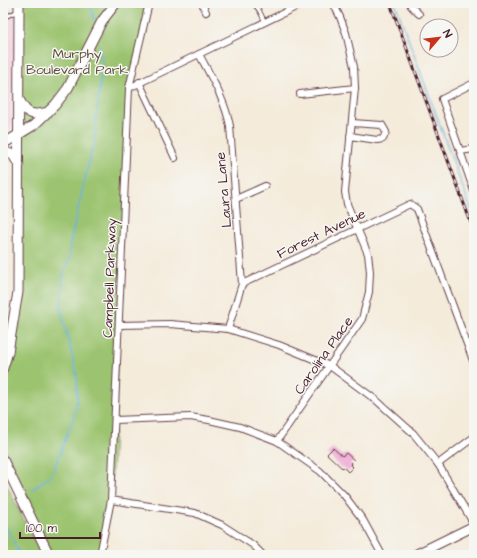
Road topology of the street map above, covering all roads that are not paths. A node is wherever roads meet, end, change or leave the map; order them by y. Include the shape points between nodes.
1 (116, 3) edge
2 (149, 3) edge
3 (202, 3) edge
4 (253, 3) edge
5 (303, 3) edge
6 (333, 3) edge
7 (410, 3) edge
8 (20, 6) edge
9 (206, 12) dead end
10 (419, 14) dead end
11 (3, 18) edge
12 (266, 22) junction
13 (199, 54) junction
14 (139, 82) junction
15 (474, 83) edge
16 (129, 88) junction
17 (355, 88) junction
18 (300, 94) dead end
19 (20, 101) junction
20 (48, 112) junction
21 (352, 123) junction
22 (20, 134) junction
23 (350, 136) junction
24 (3, 144) edge
25 (474, 149) edge
26 (3, 151) edge
27 (460, 151) junction
28 (175, 158) dead end
29 (20, 167) junction
30 (265, 186) dead end
31 (474, 191) edge
32 (236, 200) junction
33 (358, 229) junction
34 (242, 284) junction
35 (119, 324) junction
36 (228, 329) junction
37 (474, 363) edge
38 (330, 366) junction
39 (3, 368) edge
40 (115, 420) junction
41 (474, 437) edge
42 (277, 441) junction
43 (3, 460) edge
44 (438, 464) junction
45 (111, 500) junction
46 (474, 525) edge
47 (49, 555) edge
48 (100, 555) edge
49 (263, 555) edge
50 (382, 555) edge
51 (415, 555) edge

1 - 20 street via 102,21 68,88
2 - 16 street, Campbell Parkway
3 - 9 street
4 - 12 lane
5 - 12 street
6 - 17 street, Carolina Place via 340,16 350,49
7 - 10 street
8 - 11 lane
8 - 19 street
12 - 13 street
13 - 14 street
13 - 32 street, Laura Lane via 227,110
14 - 16 street
14 - 28 street
15 - 27 street via 442,99
16 - 35 street, Campbell Parkway
17 - 18 street
17 - 21 street, Carolina Place
19 - 20 street via 31,114
19 - 22 street
20 - 22 street
21 - 23 street, Carolina Place
21 - 23 street via 382,126 386,132 383,139 377,140
22 - 24 street
22 - 29 street
23 - 33 street, Carolina Place via 345,192 347,204
25 - 27 street
26 - 29 street via 13,155
27 - 31 street
29 - 39 street via 18,292
30 - 32 street
32 - 34 street, Laura Lane
33 - 34 street, Forest Avenue
33 - 37 street, Forest Avenue via 410,204 417,208
33 - 38 street, Carolina Place via 368,254 369,292 362,319
34 - 36 street, Laura Lane
35 - 36 street via 170,324
35 - 40 street, Campbell Parkway
36 - 38 street via 279,345
38 - 42 street, Carolina Place
38 - 44 street via 376,400 413,433
40 - 42 street via 190,417 240,427
40 - 45 street, Campbell Parkway
41 - 44 street
42 - 50 street via 320,472 344,495 363,520
43 - 47 street
44 - 46 street
45 - 48 street, Campbell Parkway
45 - 49 street via 195,513 222,525 253,545
46 - 51 street

